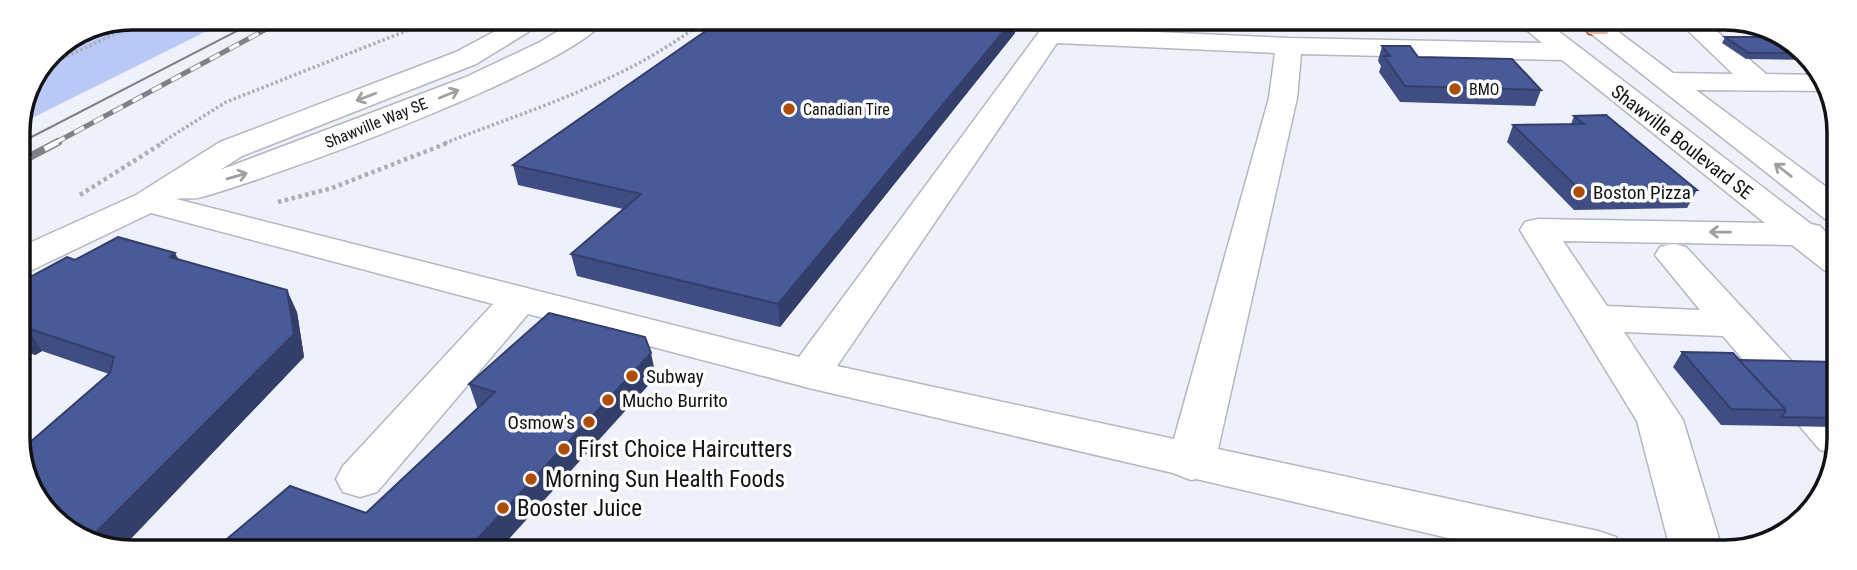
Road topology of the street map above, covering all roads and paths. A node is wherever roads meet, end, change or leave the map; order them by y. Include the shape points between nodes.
1 (409, 30) edge
2 (517, 30) edge
3 (578, 30) edge
4 (692, 30) edge
5 (1054, 30) edge
6 (1168, 30) edge
7 (1540, 30) edge
8 (1601, 30) edge
9 (1700, 30) edge
10 (122, 31) edge
11 (1281, 33) edge
12 (1566, 52) junction
13 (61, 59) edge
14 (1669, 81) junction
15 (1758, 82) junction
16 (1814, 83) edge
17 (74, 199) dead end
18 (148, 202) junction
19 (274, 203) dead end
20 (1827, 204) edge
21 (1799, 233) junction
22 (1545, 241) junction
23 (1827, 249) edge
24 (1827, 253) edge
25 (1673, 255) junction
26 (30, 257) edge
27 (519, 300) junction
28 (1594, 318) junction
29 (1731, 324) junction
30 (809, 374) junction
31 (1827, 428) edge
32 (1191, 463) junction
33 (359, 479) dead end
34 (1543, 540) edge
35 (1694, 540) edge

1 - 17 path via 226,102
2 -> 18 street, Shawville Way SE via 466,58 231,149
18 -> 3 street, Shawville Way SE via 262,169 470,86
4 - 19 path via 628,71 332,188
5 - 30 street
6 - 11 street
7 - 12 street, Shawville Boulevard SE
8 - 14 street, Shawville Boulevard SE
9 - 15 street
10 - 13 path
11 - 12 street
11 - 32 street via 1283,98
12 - 21 street, Shawville Boulevard SE
14 - 15 street
20 -> 14 street, Shawville Boulevard SE
15 - 16 street
18 - 26 street, Shawville Way SE
18 - 27 street
21 -> 22 street
21 - 23 street, Shawville Boulevard SE
22 - 25 street
22 - 28 street
24 - 25 street
25 - 29 street
27 - 30 street
27 - 33 street
28 - 29 street
28 - 35 street via 1660,420
29 - 31 street
30 - 32 street
32 - 34 street

